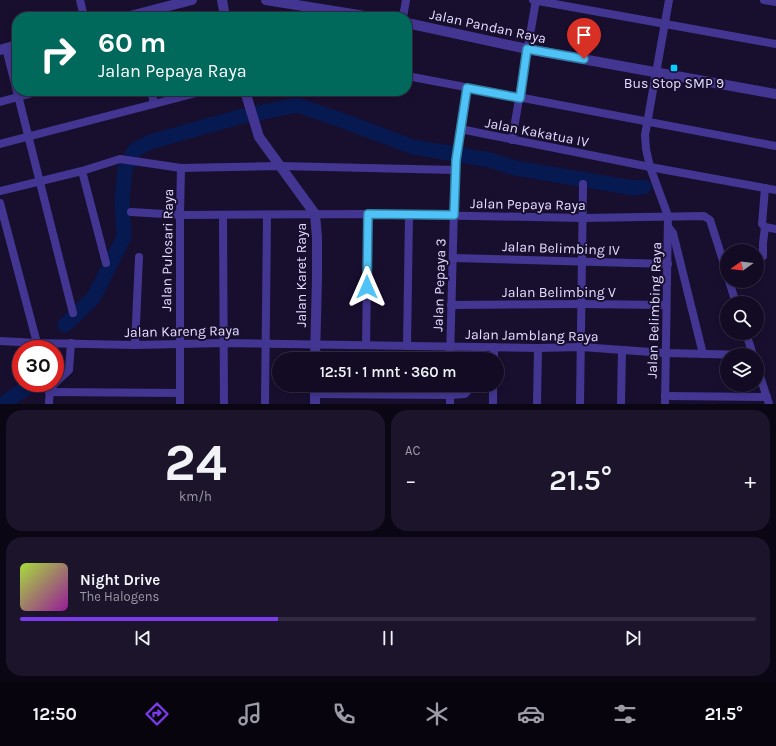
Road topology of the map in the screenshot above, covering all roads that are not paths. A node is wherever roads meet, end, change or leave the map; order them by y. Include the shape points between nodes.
1 (80, 0) edge
2 (192, 0) edge
3 (222, 0) edge
4 (266, 0) edge
5 (406, 0) edge
6 (535, 0) edge
7 (669, 0) edge
8 (764, 0) edge
9 (776, 2) edge
10 (83, 12) edge
11 (148, 12) edge
12 (224, 12) edge
13 (340, 12) edge
14 (404, 12) edge
15 (412, 24) edge
16 (664, 24) junction
17 (776, 44) edge
18 (3, 49) edge
19 (527, 49) junction
20 (656, 71) junction
21 (412, 77) edge
22 (12, 78) edge
23 (467, 88) junction
24 (776, 94) edge
25 (22, 96) edge
26 (152, 96) edge
27 (183, 96) edge
28 (246, 96) edge
29 (18, 97) junction
30 (520, 98) junction
31 (0, 102) edge
32 (154, 103) junction
33 (648, 122) junction
34 (460, 129) junction
35 (28, 137) junction
36 (512, 140) junction
37 (0, 144) edge
38 (776, 146) edge
39 (280, 166) junction
40 (650, 167) junction
41 (181, 168) junction
42 (455, 170) junction
43 (82, 171) junction
44 (39, 181) junction
45 (583, 184) dead end
46 (765, 188) junction
47 (776, 190) edge
48 (0, 191) edge
49 (0, 203) edge
50 (131, 212) dead end
51 (315, 214) junction
52 (368, 214) junction
53 (180, 215) junction
54 (409, 215) junction
55 (454, 215) junction
56 (223, 216) junction
57 (266, 216) junction
58 (668, 216) junction
59 (582, 218) junction
60 (765, 227) junction
61 (669, 228) junction
62 (776, 229) edge
63 (763, 244) edge
64 (720, 253) edge
65 (139, 256) dead end
66 (454, 258) junction
67 (582, 262) junction
68 (106, 263) dead end
69 (668, 264) junction
70 (451, 304) junction
71 (581, 304) junction
72 (666, 305) junction
73 (73, 314) dead end
74 (36, 340) edge
75 (0, 341) edge
76 (12, 342) edge
77 (224, 343) junction
78 (64, 344) edge
79 (180, 344) junction
80 (266, 344) junction
81 (71, 345) junction
82 (135, 345) junction
83 (315, 345) junction
84 (366, 345) junction
85 (407, 346) junction
86 (450, 346) junction
87 (494, 347) junction
88 (538, 348) junction
89 (581, 348) junction
90 (622, 350) junction
91 (315, 352) edge
92 (450, 352) edge
93 (494, 352) edge
94 (665, 353) junction
95 (703, 354) junction
96 (720, 354) edge
97 (64, 375) edge
98 (764, 388) edge
99 (49, 392) joint
100 (467, 392) edge
101 (493, 392) edge
102 (180, 393) junction
103 (315, 394) edge
104 (450, 395) junction
105 (665, 400) edge
106 (768, 400) edge
107 (49, 404) edge
108 (180, 404) edge
109 (224, 404) edge
110 (265, 404) edge
111 (450, 404) edge
112 (493, 404) edge
113 (537, 404) edge
114 (580, 404) edge
115 (621, 404) edge

1 - 10 street
2 - 11 street
3 - 12 street
4 - 13 street
5 - 14 street
6 - 16 street
6 - 19 street
7 - 16 street, Jalan Belimbing Raya
8 - 9 street
15 - 19 street, Jalan Pandan Raya
16 - 17 street
16 - 20 street, Jalan Belimbing Raya
18 - 22 street
19 - 20 street, Jalan Pandan Raya
19 - 30 street
20 - 24 street, Jalan Pandan Raya
20 - 33 street, Jalan Belimbing Raya
21 - 23 street
23 - 30 street
23 - 34 street
25 - 29 street
26 - 32 street
27 - 32 street
28 - 39 street, Jalan Karet Raya via 259,137
29 - 31 street
29 - 35 street
30 - 33 street
30 - 36 street
32 - 35 street
33 - 38 street
33 - 40 street, Jalan Belimbing Raya via 645,143
34 - 36 street, Jalan Kakatua IV
34 - 42 street, Jalan Pepaya 3
35 - 37 street
35 - 44 street
36 - 40 street, Jalan Kakatua IV
39 - 41 street
39 - 42 street
39 - 51 street, Jalan Karet Raya
40 - 46 street, Jalan Kakatua IV
40 - 58 street, Jalan Belimbing Raya
41 - 43 street via 120,159
41 - 53 street, Jalan Pulosari Raya
42 - 55 street, Jalan Pepaya 3
43 - 44 street
43 - 68 street
44 - 48 street
44 - 73 street
45 - 59 street
46 - 47 street, Jalan Kakatua IV
46 - 60 street via 762,222
49 - 74 street
50 - 53 street, Jalan Pepaya Raya
51 - 52 street, Jalan Pepaya Raya
51 - 57 street, Jalan Pepaya Raya
51 - 83 street, Jalan Karet Raya
52 - 54 street, Jalan Pepaya Raya
52 - 84 street
53 - 56 street, Jalan Pepaya Raya
53 - 79 street, Jalan Pulosari Raya
54 - 55 street, Jalan Pepaya Raya
54 - 85 street
55 - 59 street, Jalan Pepaya Raya
55 - 66 street, Jalan Pepaya 3
56 - 57 street, Jalan Pepaya Raya
56 - 77 street
57 - 80 street
58 - 59 street, Jalan Pepaya Raya
58 - 61 street, Jalan Belimbing Raya
58 - 64 street, Jalan Pepaya Raya via 708,218
59 - 67 street
60 - 62 street
60 - 63 street
61 - 69 street, Jalan Belimbing Raya
61 - 95 street via 673,233
65 - 82 street
66 - 67 street, Jalan Belimbing IV
66 - 70 street, Jalan Pepaya 3
67 - 69 street, Jalan Belimbing IV
67 - 71 street
69 - 72 street, Jalan Belimbing Raya
70 - 71 street, Jalan Belimbing V
70 - 86 street, Jalan Pepaya 3
71 - 72 street, Jalan Belimbing V
71 - 89 street
72 - 94 street, Jalan Belimbing Raya
75 - 76 street, Jalan Kareng Raya
77 - 79 street, Jalan Kareng Raya
77 - 80 street, Jalan Kareng Raya
77 - 109 street
78 - 81 street, Jalan Kareng Raya
79 - 82 street, Jalan Kareng Raya
79 - 102 street, Jalan Pulosari Raya
80 - 83 street, Jalan Kareng Raya
80 - 110 street
81 - 82 street, Jalan Kareng Raya
81 - 97 street via 69,370
83 - 84 street, Jalan Jamblang Raya
83 - 91 street, Jalan Karet Raya
84 - 85 street, Jalan Jamblang Raya
85 - 86 street, Jalan Jamblang Raya
86 - 87 street, Jalan Jamblang Raya
86 - 92 street, Jalan Pepaya 3
87 - 88 street, Jalan Jamblang Raya
87 - 93 street
88 - 89 street, Jalan Jamblang Raya
88 - 113 street
89 - 90 street, Jalan Jamblang Raya
89 - 114 street
90 - 94 street, Jalan Jamblang Raya
90 - 115 street
94 - 95 street, Jalan Jamblang Raya
94 - 105 street, Jalan Belimbing Raya
95 - 96 street, Jalan Jamblang Raya
98 - 106 street
99 - 102 street
99 - 107 street
100 - 104 street
101 - 112 street
102 - 108 street, Jalan Pulosari Raya
103 - 104 street
104 - 111 street
105 - 106 street

